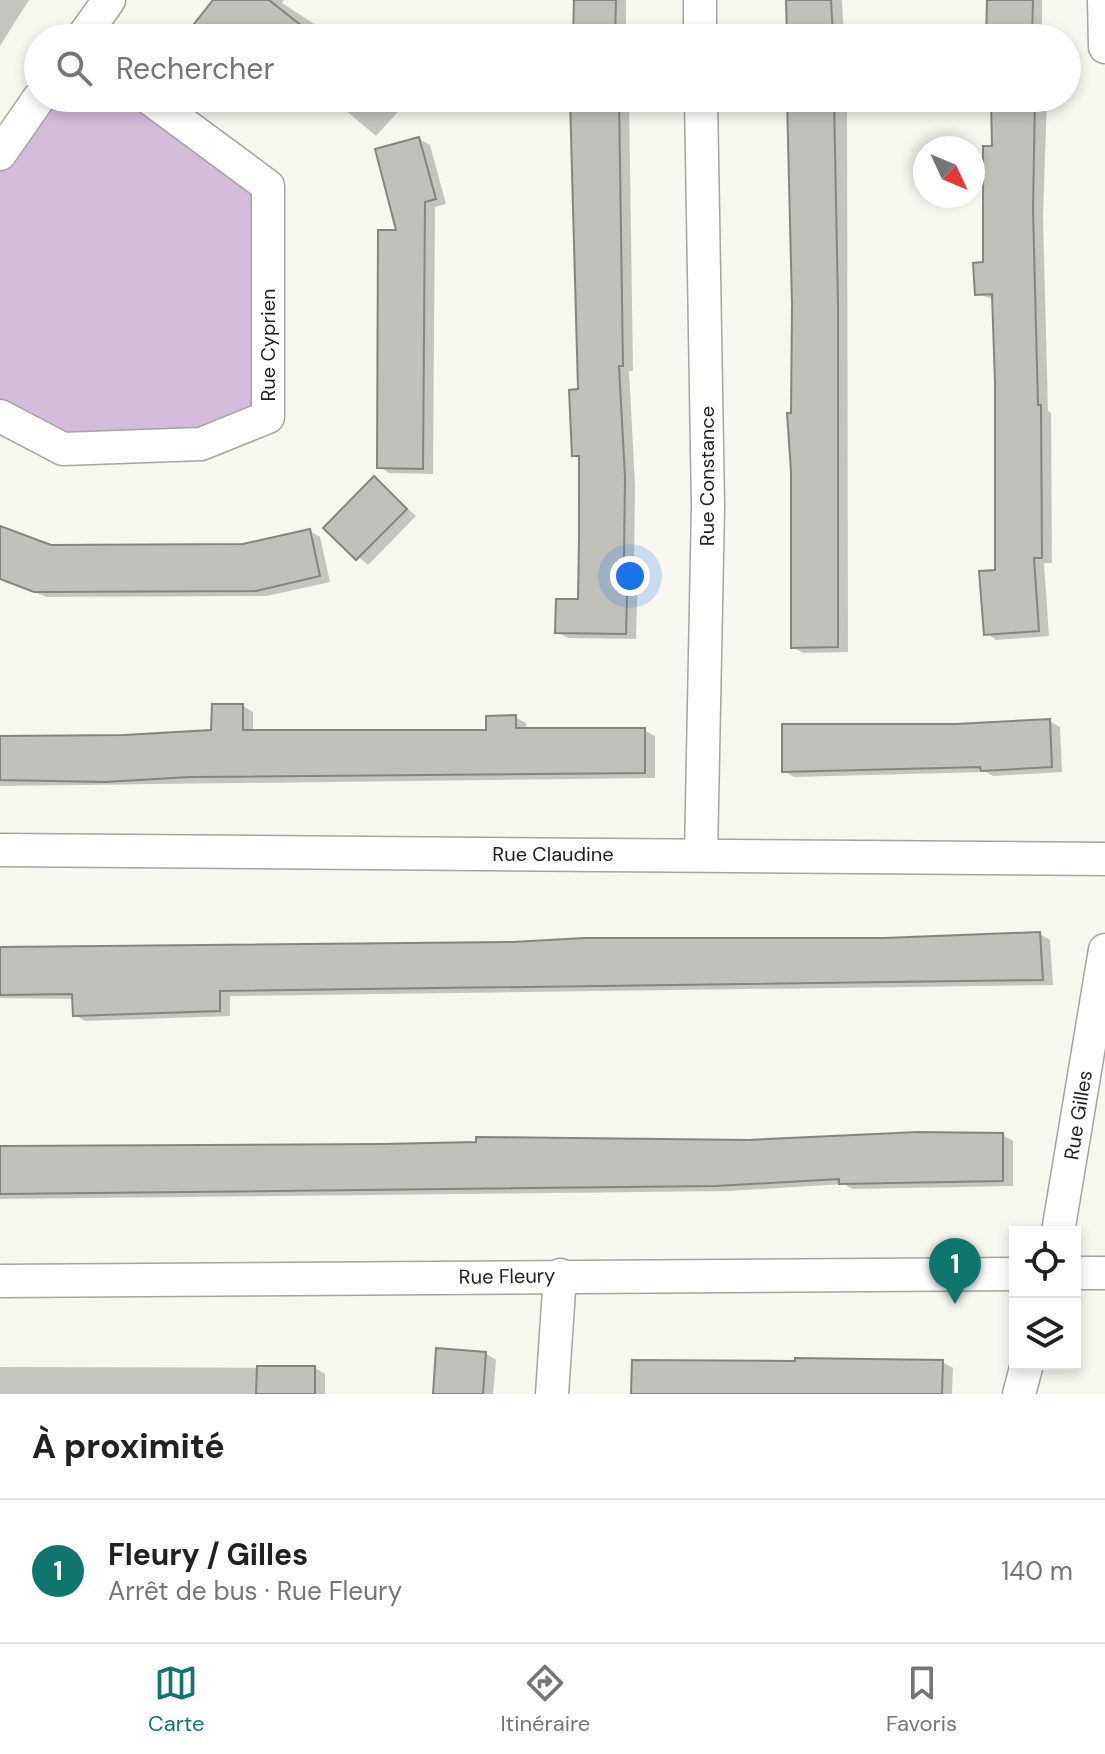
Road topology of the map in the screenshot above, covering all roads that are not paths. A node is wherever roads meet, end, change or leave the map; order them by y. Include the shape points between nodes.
1 (109, 0) edge
2 (700, 0) edge
3 (1104, 0) edge
4 (92, 24) edge
5 (700, 24) edge
6 (1105, 47) edge
7 (29, 112) edge
8 (168, 112) edge
9 (701, 112) edge
10 (0, 154) edge
11 (0, 416) edge
12 (0, 850) edge
13 (701, 855) junction
14 (1105, 859) edge
15 (1105, 950) edge
16 (1059, 1226) edge
17 (1081, 1273) edge
18 (1105, 1273) edge
19 (1009, 1274) edge
20 (560, 1275) junction
21 (0, 1281) edge
22 (1025, 1370) edge
23 (552, 1394) edge
24 (1019, 1394) edge

1 - 4 street
2 - 5 street
3 - 6 street
7 - 10 street
8 - 11 street, Rue Cyprien via 268,186 268,417 201,444 63,449
9 - 13 street, Rue Constance via 708,506
12 - 13 street, Rue Claudine
13 - 14 street, Rue Claudine
15 - 16 street, Rue Gilles
17 - 18 street
19 - 20 street, Rue Fleury
20 - 21 street, Rue Fleury
20 - 23 street
22 - 24 street

